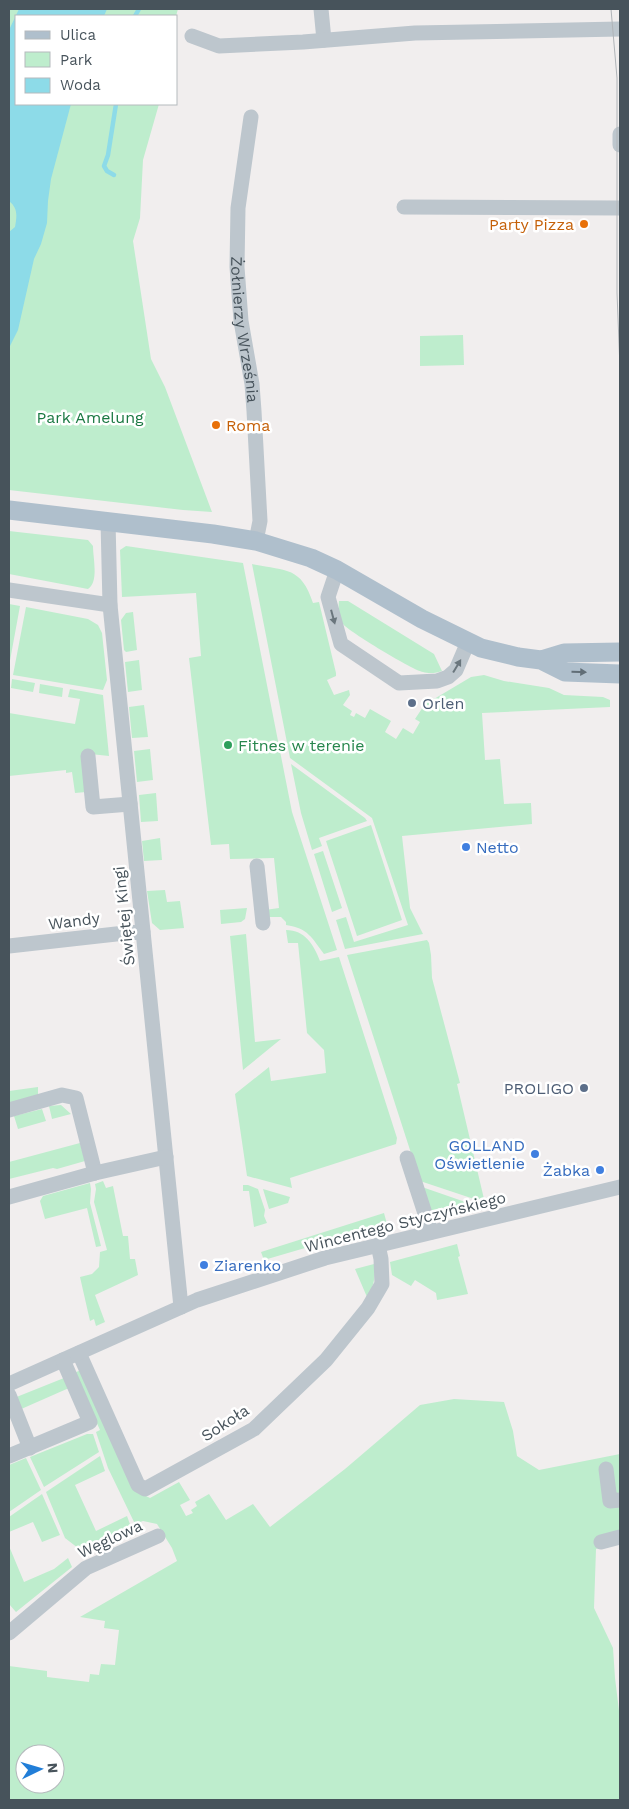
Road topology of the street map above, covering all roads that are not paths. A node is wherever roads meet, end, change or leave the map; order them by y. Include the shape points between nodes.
1 (321, 9) edge
2 (620, 29) edge
3 (192, 36) dead end
4 (324, 40) junction
5 (251, 117) dead end
6 (620, 134) edge
7 (620, 145) edge
8 (404, 207) dead end
9 (620, 208) edge
10 (9, 510) edge
11 (108, 521) junction
12 (256, 541) junction
13 (337, 570) junction
14 (9, 590) edge
15 (110, 605) junction
16 (468, 642) junction
17 (620, 652) edge
18 (541, 660) junction
19 (620, 674) edge
20 (88, 756) dead end
21 (130, 804) junction
22 (257, 866) dead end
23 (263, 923) dead end
24 (143, 932) junction
25 (9, 946) edge
26 (9, 1110) edge
27 (166, 1157) junction
28 (407, 1158) dead end
29 (95, 1173) junction
30 (620, 1187) edge
31 (9, 1197) edge
32 (431, 1232) junction
33 (378, 1245) junction
34 (181, 1307) junction
35 (79, 1353) junction
36 (63, 1360) junction
37 (9, 1384) edge
38 (9, 1395) edge
39 (30, 1448) junction
40 (9, 1456) edge
41 (606, 1469) dead end
42 (620, 1500) edge
43 (158, 1536) dead end
44 (620, 1537) edge
45 (601, 1542) dead end
46 (9, 1633) edge

1 - 4 street
2 - 4 street via 415,33
3 - 4 street via 219,46
5 - 12 street, Żołnierzy Września via 238,208 238,267 241,321 254,411 260,521
6 - 7 street
8 - 9 street
10 - 11 main road
11 - 12 main road
11 - 15 street, Świętej Kingi
12 - 13 main road via 311,558
13 - 16 main road
13 -> 16 street via 328,597 341,644 399,683 437,681 448,677 456,670
14 - 15 street
15 - 21 street, Świętej Kingi
16 - 18 main road via 500,653
17 - 18 main road via 564,652
18 -> 19 main road via 565,672
20 - 21 street via 93,807
21 - 24 street, Świętej Kingi
22 - 23 street
24 - 25 street, Wandy
24 - 27 street, Świętej Kingi
26 - 29 street via 62,1095 76,1098
27 - 29 street
27 - 34 street, Świętej Kingi
28 - 32 street
29 - 31 street
30 - 32 street, Wincentego Styczyńskiego
32 - 33 street, Wincentego Styczyńskiego
33 - 34 street, Wincentego Styczyńskiego via 316,1261
33 - 35 street, Sokoła via 382,1284 368,1308 326,1360 254,1428 145,1489 138,1485
34 - 35 street, Wincentego Styczyńskiego
35 - 36 street, Wincentego Styczyńskiego
36 - 37 street, Wincentego Styczyńskiego
36 - 39 street via 90,1422
38 - 39 street
39 - 40 street
41 - 42 street via 610,1501
43 - 46 street, Węglowa via 86,1568
44 - 45 street

